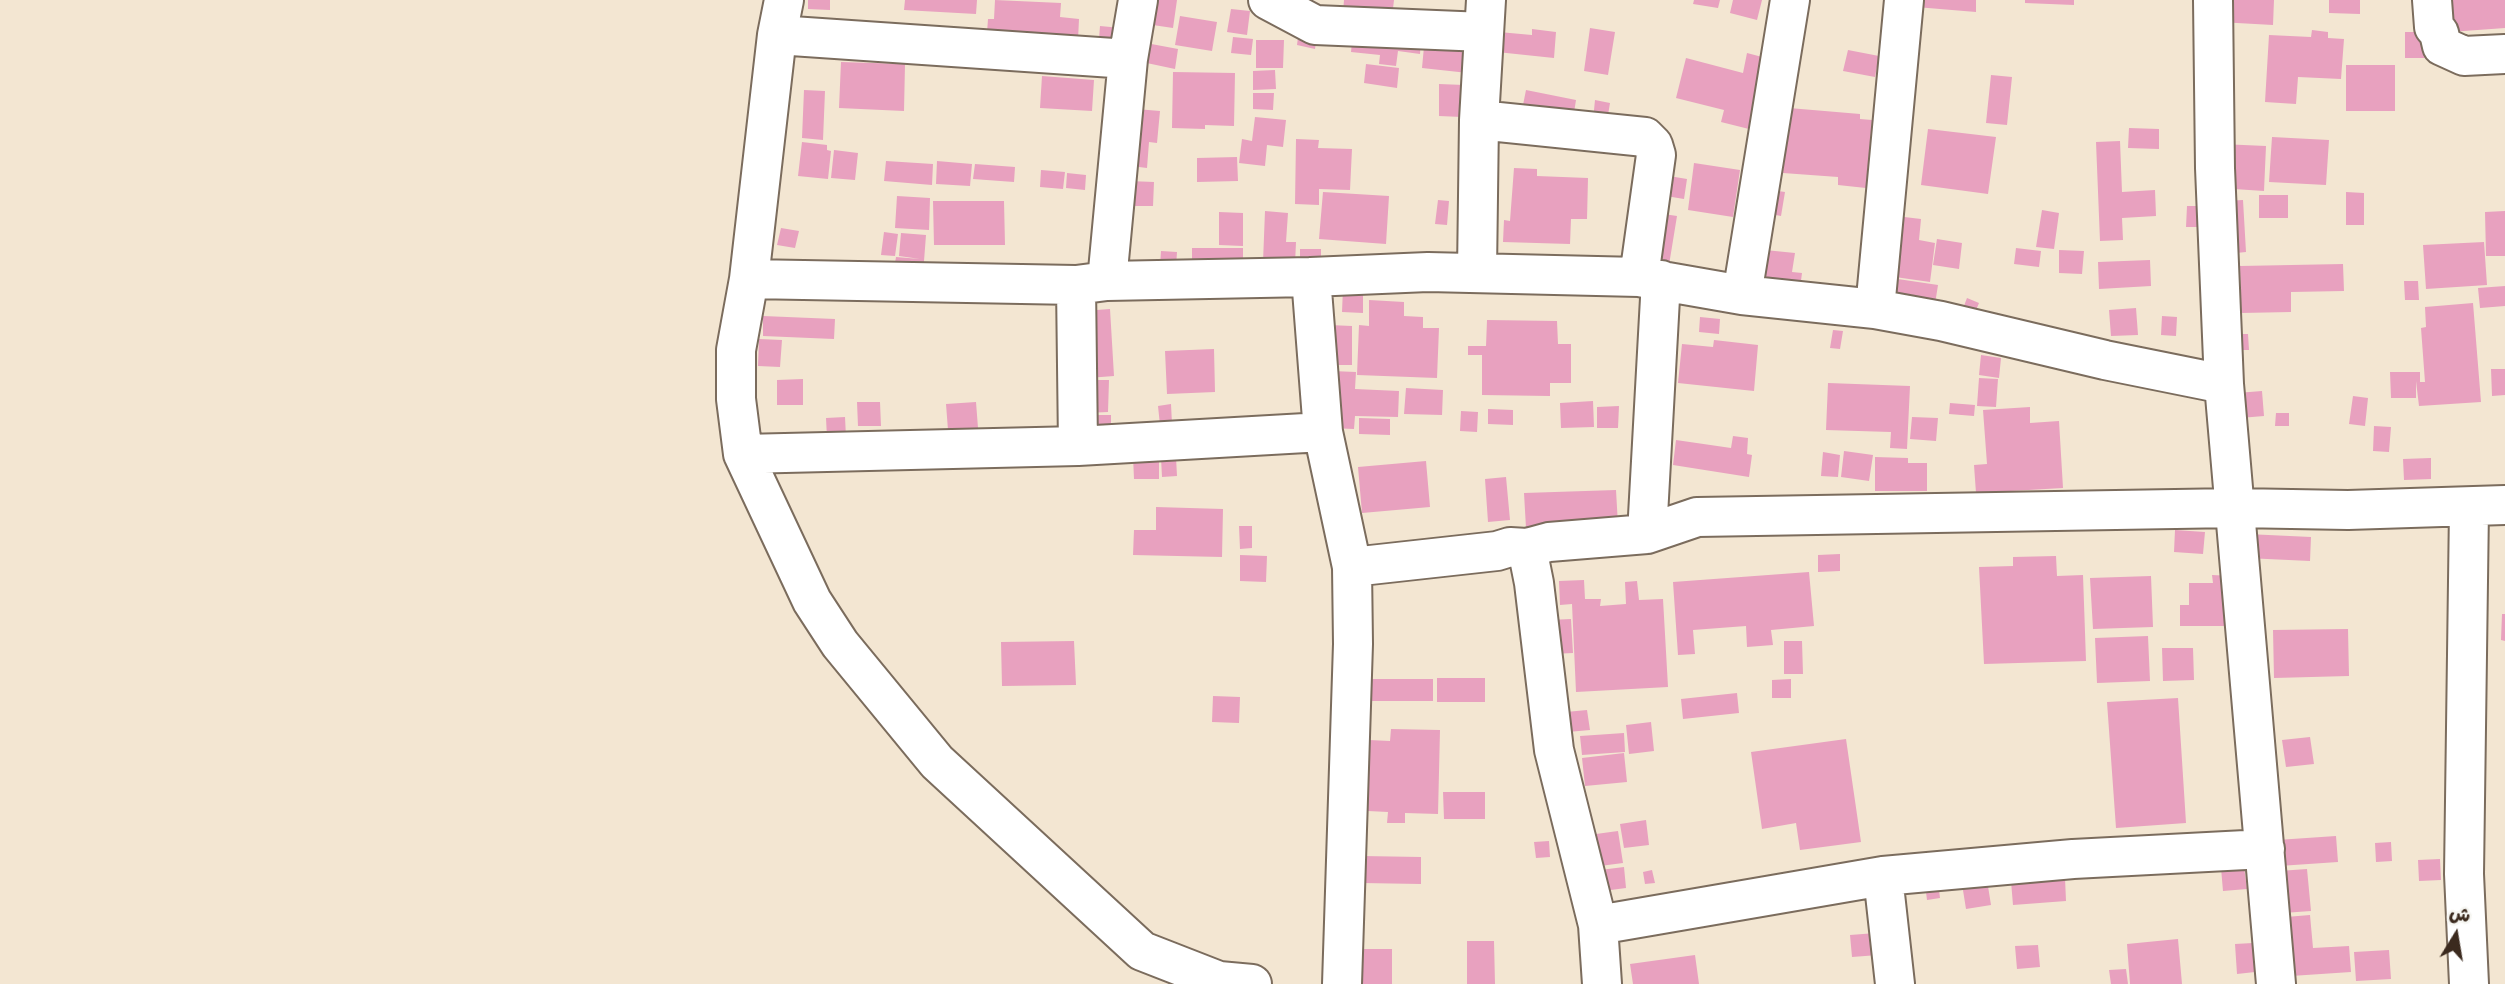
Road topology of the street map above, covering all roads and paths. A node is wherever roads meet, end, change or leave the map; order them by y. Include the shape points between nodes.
1 (1138, 0) edge
2 (1268, 0) edge
3 (1790, 0) edge
4 (1904, 0) edge
5 (2213, 0) edge
6 (2432, 0) edge
7 (1485, 16) edge
8 (781, 18) edge
9 (2505, 54) edge
10 (1128, 60) junction
11 (1479, 120) junction
12 (1477, 272) junction
13 (1311, 277) junction
14 (1650, 278) junction
15 (750, 279) junction
16 (1091, 283) junction
17 (1742, 295) junction
18 (1875, 309) junction
19 (2224, 384) junction
20 (1323, 432) junction
21 (1078, 446) junction
22 (743, 454) junction
23 (2487, 507) edge
24 (2235, 508) junction
25 (1647, 534) junction
26 (1527, 548) junction
27 (1352, 567) junction
28 (2265, 849) junction
29 (1883, 876) junction
30 (1598, 925) junction
31 (1252, 984) edge
32 (1342, 984) edge
33 (1602, 984) edge
34 (1895, 984) edge
35 (2276, 984) edge
36 (2469, 984) edge

1 - 10 street
2 - 7 street via 1315,25
3 - 17 street
4 - 18 street
5 - 19 street
6 - 9 street via 2434,27 2442,46 2465,56
7 - 11 street
8 - 10 street
8 - 15 street
10 - 16 street
11 - 12 street
11 - 14 street via 1645,138 1653,145
12 - 13 street
12 - 14 street
13 - 16 street
13 - 20 street
14 - 17 street
14 - 25 street
15 - 16 street
15 - 22 street via 736,350
16 - 21 street
17 - 18 street
18 - 19 street
19 - 24 street
20 - 21 street
20 - 27 street
21 - 22 street
22 - 31 street via 813,601 840,644 937,762 1142,951 1219,981
23 - 24 street
23 - 36 street via 2464,874
24 - 25 street via 1697,517
24 - 28 street
25 - 26 street
26 - 27 street
26 - 30 street via 1554,751
27 - 32 street
28 - 29 street via 2073,859
28 - 35 street
29 - 30 street
29 - 34 street
30 - 33 street

